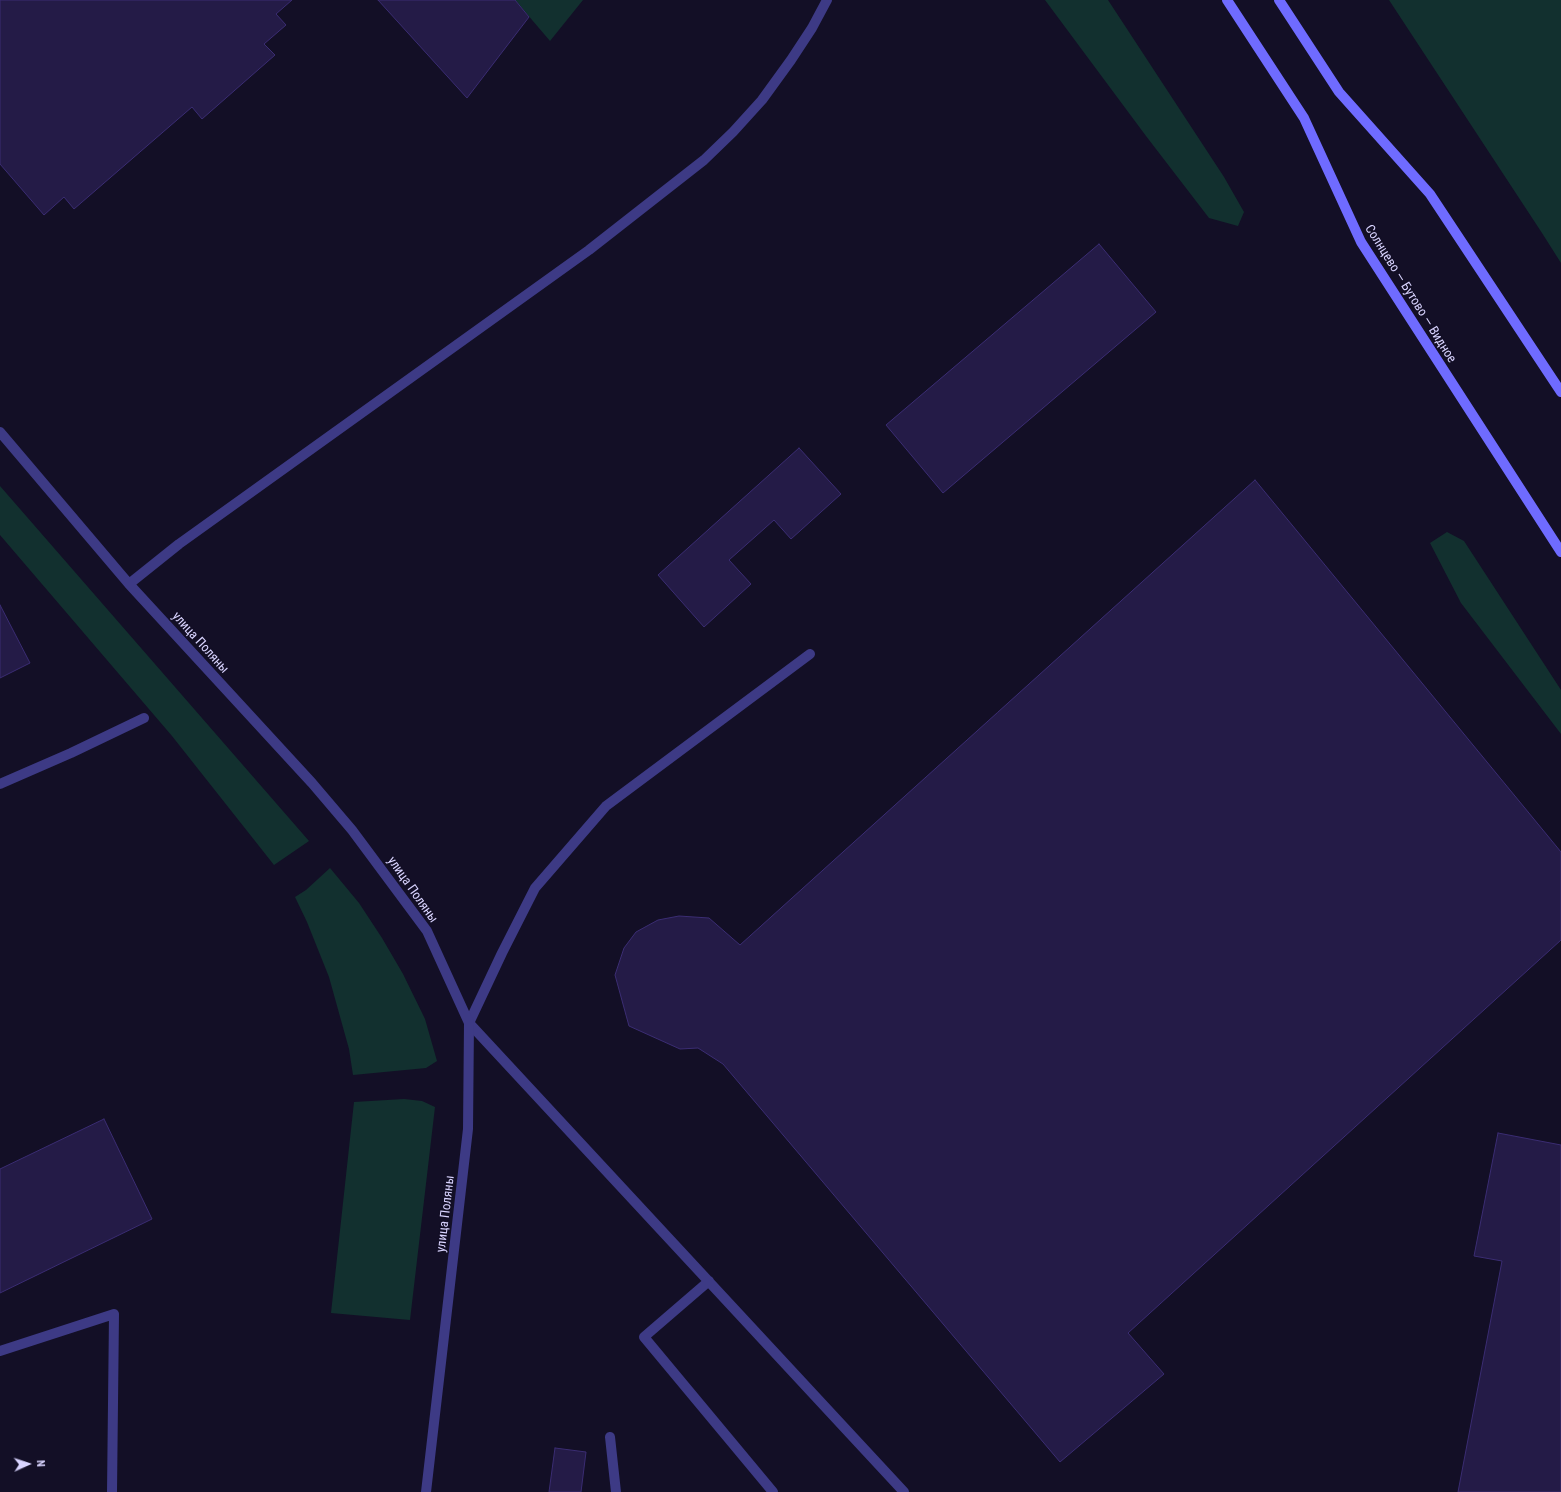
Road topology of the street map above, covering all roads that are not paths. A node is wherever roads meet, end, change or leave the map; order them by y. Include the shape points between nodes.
1 (826, 0) edge
2 (1227, 0) edge
3 (1279, 0) edge
4 (1561, 392) edge
5 (0, 432) edge
6 (1561, 552) edge
7 (129, 584) junction
8 (810, 654) dead end
9 (144, 718) dead end
10 (0, 784) edge
11 (469, 1023) junction
12 (709, 1281) junction
13 (0, 1351) edge
14 (610, 1438) dead end
15 (112, 1492) edge
16 (426, 1492) edge
17 (616, 1492) edge
18 (773, 1492) edge
19 (904, 1492) edge

1 - 7 street via 812,28 762,100 704,160 589,250 179,544
2 - 6 main road, Солнцево — Бутово — Видное via 1304,118 1360,242
3 - 4 main road via 1340,92 1430,194
5 - 7 street, улица Поляны
7 - 11 street, улица Поляны via 312,783 381,867 427,931
8 - 11 street via 606,806 535,888
9 - 10 street
11 - 12 street
11 - 16 street, улица Поляны via 468,1129
12 - 18 street via 644,1337
12 - 19 street
13 - 15 street via 114,1314
14 - 17 street

